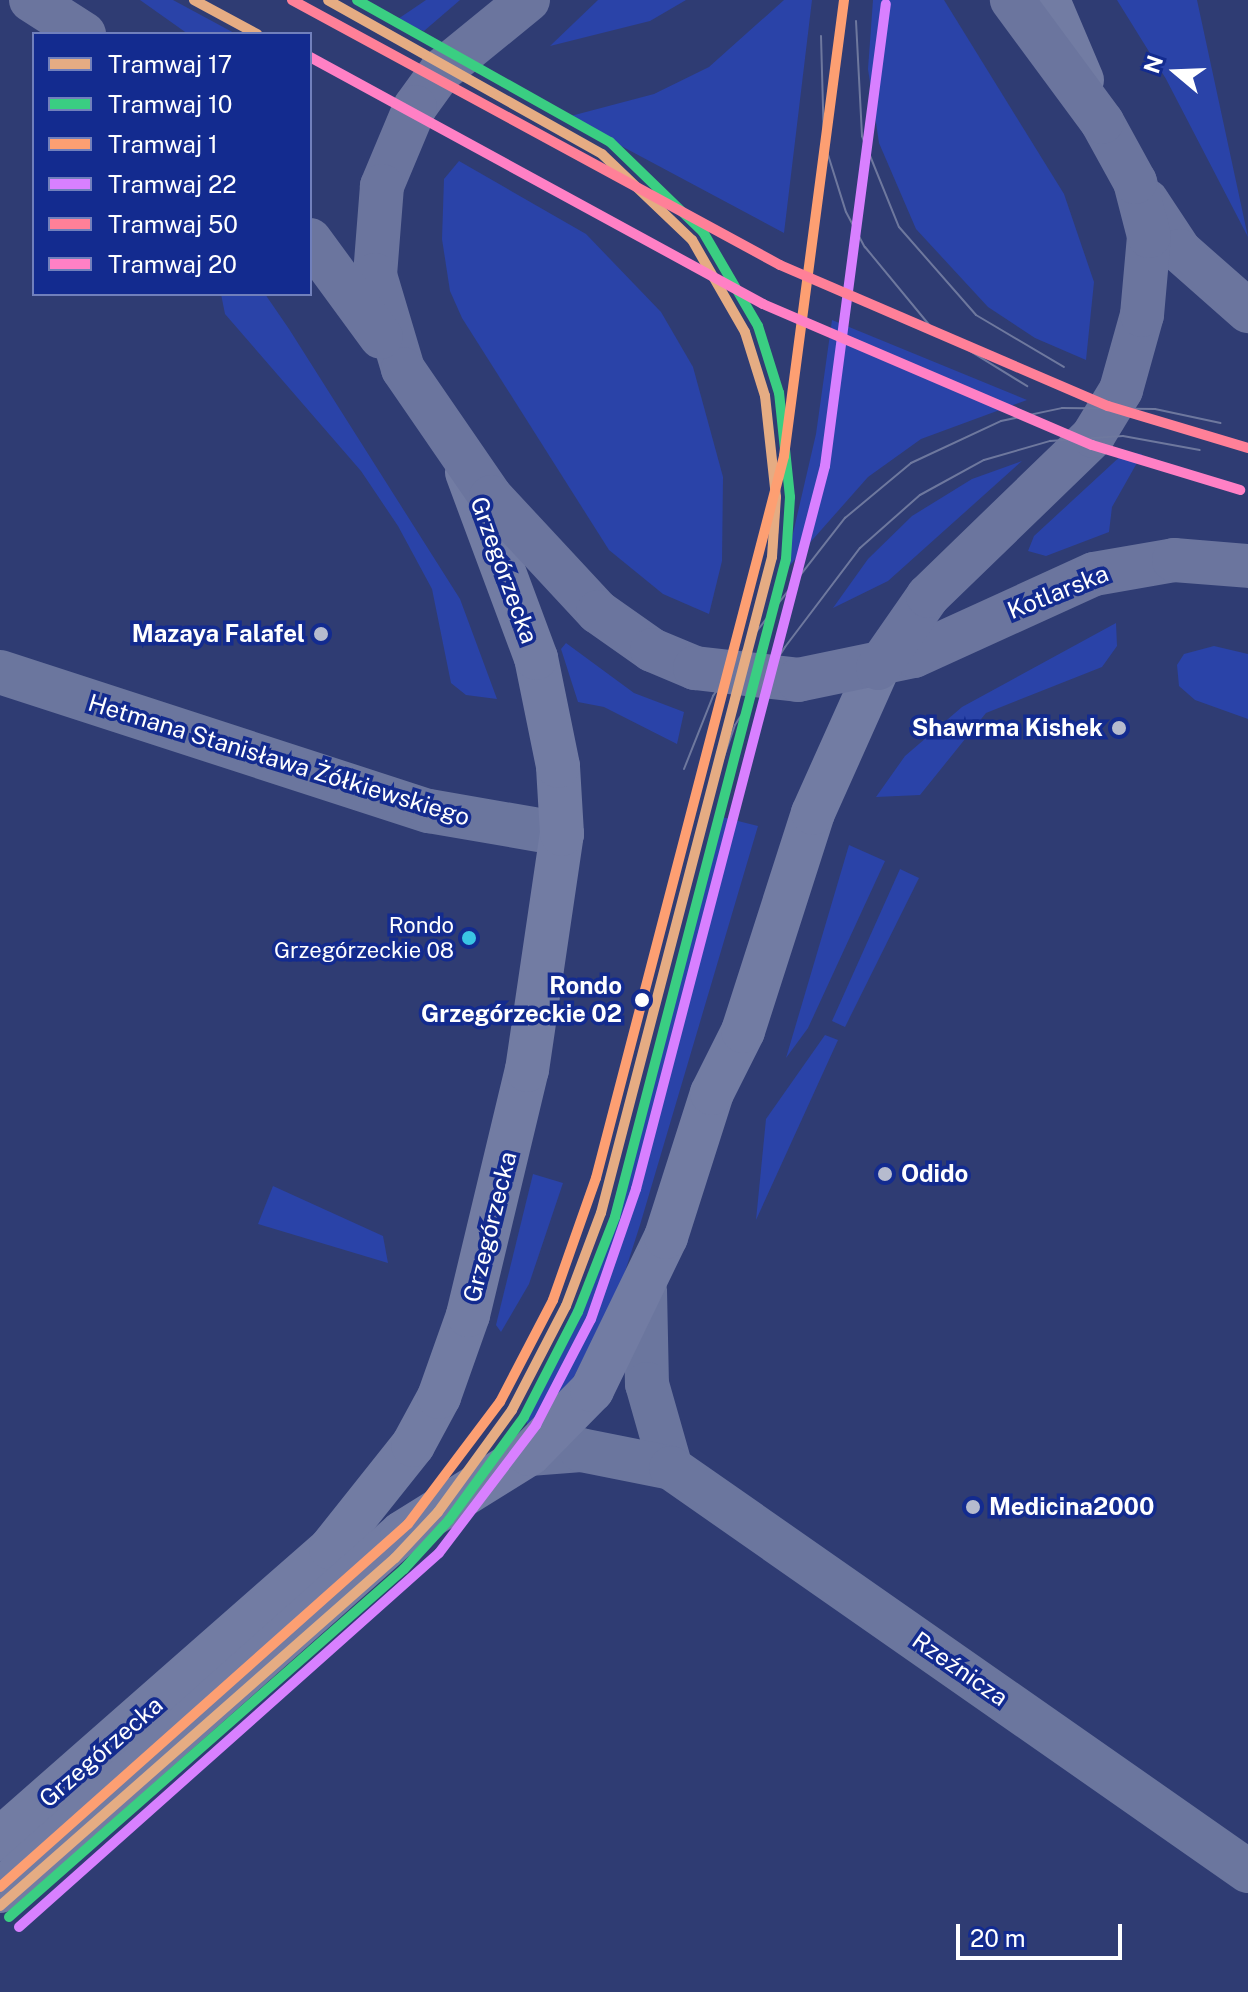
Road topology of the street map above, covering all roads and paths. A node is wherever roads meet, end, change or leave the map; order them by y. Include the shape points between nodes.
1 (31, 0) edge
2 (528, 0) edge
3 (1012, 0) edge
4 (1048, 0) edge
5 (81, 32) edge
6 (1102, 122) junction
7 (1135, 182) junction
8 (312, 243) edge
9 (1248, 311) edge
10 (403, 369) junction
11 (455, 446) junction
12 (1248, 566) edge
13 (878, 668) junction
14 (0, 672) edge
15 (562, 834) junction
16 (645, 1290) junction
17 (529, 1454) junction
18 (671, 1468) junction
19 (0, 1839) edge
20 (1248, 1871) edge
21 (0, 1891) edge

1 - 5 main road
2 - 10 main road via 433,79 382,186 375,275
3 - 6 main road
4 - 6 street
6 - 7 main road
7 - 9 main road via 1180,251
7 - 13 main road via 1149,236 1149,268 1134,350 1114,406 1071,462 928,596
8 - 10 main road, Kotlarska
10 - 11 main road, Kotlarska
11 - 13 main road, Kotlarska via 541,556 598,612 652,650 695,668 762,681
11 - 15 street, Grzegórzecka via 536,658 558,766
12 - 13 main road, Kotlarska via 1174,560 1094,574
13 - 16 street, Grzegórzecka via 813,813 743,1031 712,1093
14 - 15 street, Hetmana Stanisława Żółkiewskiego via 429,811
15 - 19 street, Grzegórzecka via 508,1156 468,1315 439,1397 413,1445 367,1507 281,1596
16 - 17 street, Grzegórzecka via 586,1399
16 - 18 street via 647,1384
17 - 18 street, Rzeźnicza via 581,1450
17 - 21 street, Grzegórzecka via 402,1533
18 - 20 street, Rzeźnicza

